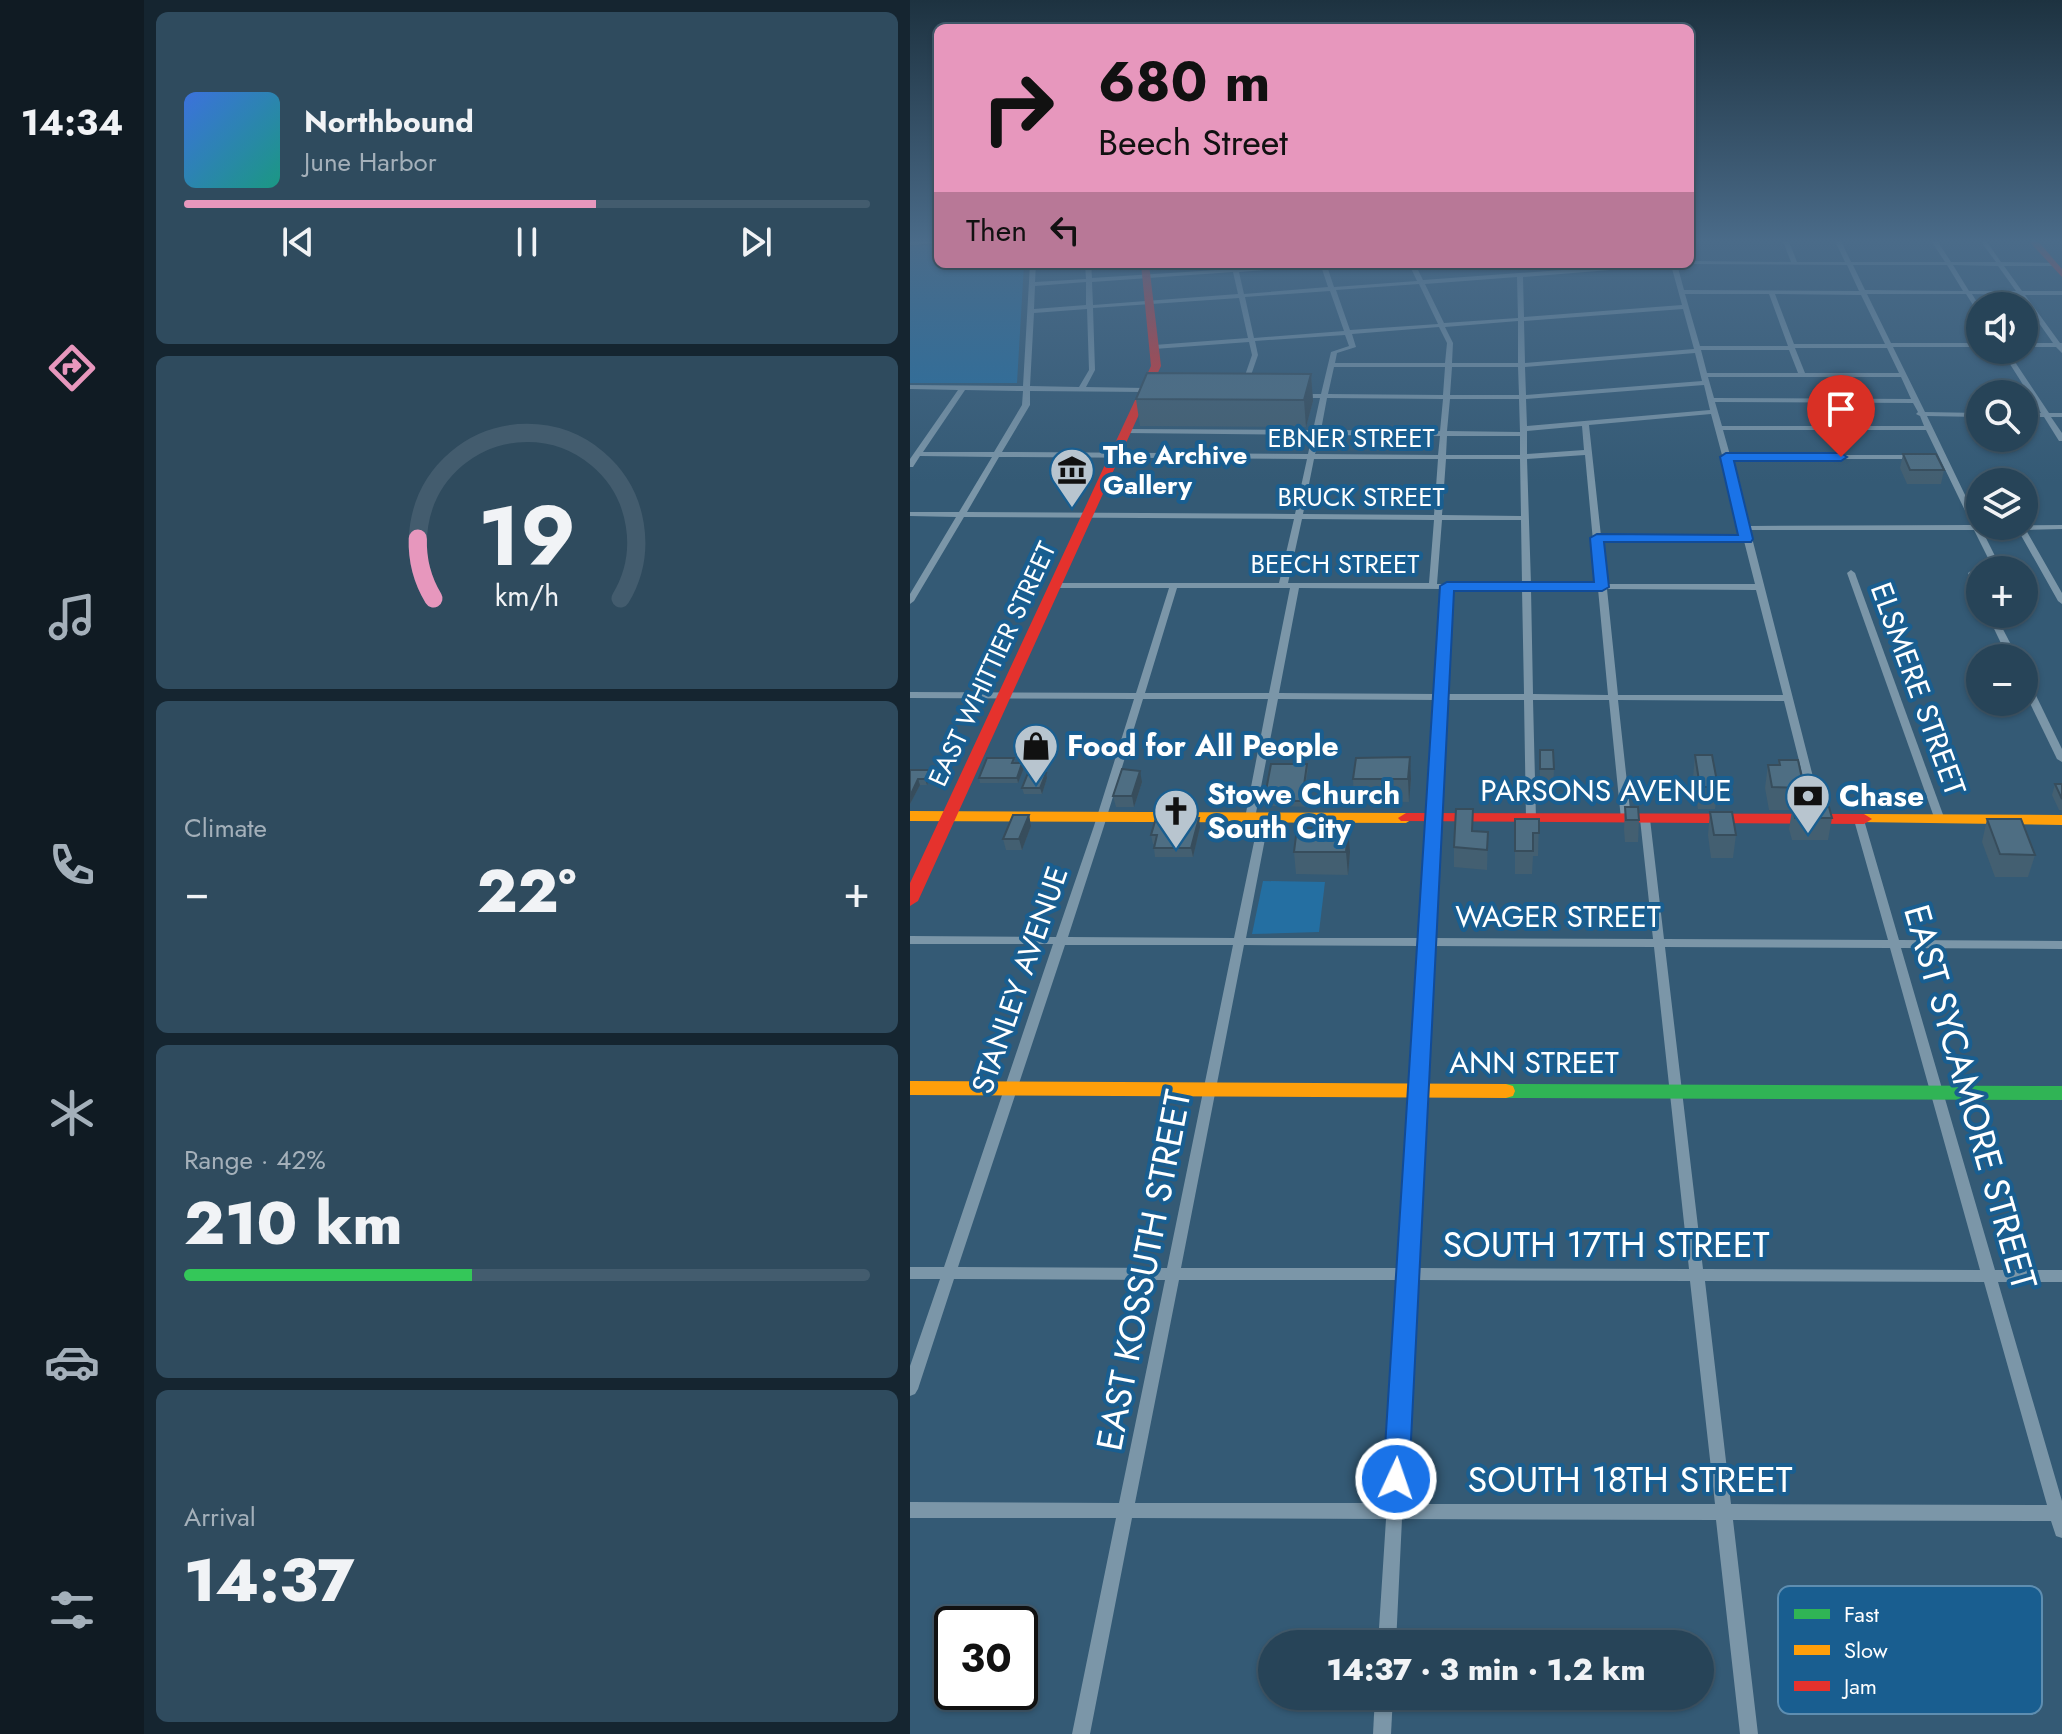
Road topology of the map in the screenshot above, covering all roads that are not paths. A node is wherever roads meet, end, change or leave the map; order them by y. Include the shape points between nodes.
1 (1031, 320) edge
2 (1090, 320) edge
3 (1151, 320) edge
4 (1247, 320) edge
5 (1344, 320) edge
6 (1439, 320) edge
7 (1520, 320) joint
8 (1689, 320) edge
9 (1782, 320) edge
10 (1876, 320) edge
11 (2040, 320) edge
12 (1442, 325) junction
13 (1348, 332) junction
14 (1252, 340) junction
15 (1966, 345) edge
16 (1888, 346) junction
17 (2038, 346) edge
18 (1154, 347) junction
19 (1792, 347) junction
20 (2061, 347) edge
21 (1697, 349) junction
22 (2013, 364) edge
23 (1331, 365) junction
24 (1448, 365) junction
25 (1521, 365) junction
26 (1802, 375) junction
27 (1901, 375) junction
28 (1704, 379) junction
29 (910, 387) edge
30 (963, 387) junction
31 (1027, 388) junction
32 (1081, 389) junction
33 (1148, 393) junction
34 (1255, 396) edge
35 (1293, 396) edge
36 (1324, 396) junction
37 (1446, 396) junction
38 (1521, 397) junction
39 (1710, 400) junction
40 (1913, 401) junction
41 (1714, 412) junction
42 (1920, 414) junction
43 (1966, 415) edge
44 (2038, 415) edge
45 (2047, 415) junction
46 (2062, 415) edge
47 (1585, 423) junction
48 (1718, 428) junction
49 (1927, 428) junction
50 (1126, 431) junction
51 (1522, 431) junction
52 (1317, 432) junction
53 (1444, 433) junction
54 (2062, 439) edge
55 (1588, 452) junction
56 (918, 454) junction
57 (997, 454) junction
58 (1114, 456) junction
59 (1311, 457) junction
60 (1523, 457) junction
61 (1726, 457) junction
62 (1941, 457) junction
63 (1442, 458) junction
64 (910, 465) edge
65 (1966, 506) edge
66 (910, 514) edge
67 (961, 515) junction
68 (1087, 515) junction
69 (1298, 516) junction
70 (1438, 517) junction
71 (1524, 518) junction
72 (2038, 527) edge
73 (2062, 527) edge
74 (1743, 528) junction
75 (1966, 528) edge
76 (1597, 538) junction
77 (1746, 539) junction
78 (2027, 540) edge
79 (1851, 573) dead end
80 (1055, 585) junction
81 (1174, 585) junction
82 (1283, 586) junction
83 (1295, 586) junction
84 (1433, 586) junction
85 (1447, 586) junction
86 (1525, 586) junction
87 (1602, 587) junction
88 (1759, 587) junction
89 (910, 601) edge
90 (2062, 601) edge
91 (910, 695) edge
92 (1005, 695) junction
93 (1139, 696) junction
94 (1273, 697) junction
95 (1441, 697) junction
96 (1527, 698) junction
97 (1613, 698) junction
98 (1788, 698) junction
99 (2038, 710) edge
100 (2062, 759) edge
101 (910, 816) edge
102 (948, 816) junction
103 (1102, 817) junction
104 (1257, 818) junction
105 (1435, 818) junction
106 (1531, 819) junction
107 (1626, 819) junction
108 (1645, 819) junction
109 (1819, 820) junction
110 (1859, 820) junction
111 (1940, 820) junction
112 (2062, 821) edge
113 (910, 901) edge
114 (910, 940) edge
115 (1062, 941) junction
116 (1240, 942) junction
117 (1427, 943) junction
118 (1659, 944) junction
119 (1894, 945) junction
120 (2062, 945) edge
121 (910, 1088) edge
122 (1011, 1089) junction
123 (1212, 1089) junction
124 (1418, 1091) junction
125 (1676, 1091) junction
126 (1937, 1093) junction
127 (2062, 1093) edge
128 (910, 1273) edge
129 (949, 1273) junction
130 (1407, 1274) junction
131 (1697, 1274) junction
132 (1174, 1276) junction
133 (1989, 1276) junction
134 (2062, 1276) edge
135 (910, 1389) edge
136 (910, 1510) edge
137 (1127, 1511) junction
138 (1394, 1511) junction
139 (1724, 1512) junction
140 (2060, 1519) edge
141 (1388, 1630) edge
142 (1383, 1710) edge
143 (1081, 1734) edge
144 (1382, 1734) edge
145 (1749, 1734) edge

1 - 31 street
2 - 32 street via 1092,370
3 - 18 street, EAST WHITTIER STREET
4 - 14 street
5 - 13 street
6 - 12 street
7 - 12 street
7 - 25 street
8 - 21 street
9 - 19 street
10 - 16 street
11 - 20 street
12 - 13 street
12 - 24 street via 1450,343
13 - 14 street
13 - 23 street via 1353,347 1334,352
14 - 18 street
14 - 34 street via 1255,358 1241,395
15 - 16 street
16 - 19 street
16 - 27 street
17 - 20 street
18 - 33 street, EAST WHITTIER STREET via 1156,366
19 - 21 street
19 - 26 street
21 - 25 street
21 - 28 street
22 - 45 street
23 - 24 street
23 - 36 street
24 - 25 street
24 - 37 street
25 - 38 street
26 - 27 street
26 - 28 street
27 - 40 street
28 - 38 street
28 - 39 street
29 - 30 street
30 - 31 street
30 - 56 street
31 - 32 street
31 - 57 street via 1026,405
32 - 33 street
33 - 50 street, EAST WHITTIER STREET
35 - 36 street
36 - 37 street
36 - 52 street
37 - 38 street
37 - 53 street
38 - 51 street
39 - 40 street
39 - 41 street
40 - 42 street
41 - 47 street
41 - 48 street
42 - 43 street
42 - 49 street
44 - 45 street
45 - 46 street
45 - 54 street
47 - 51 street
47 - 55 street
48 - 49 street
48 - 61 street
49 - 62 street
50 - 52 street
50 - 58 street, EAST WHITTIER STREET
51 - 53 street
51 - 60 street
52 - 53 street
52 - 59 street
53 - 63 street
55 - 60 street, EBNER STREET
55 - 76 street
56 - 57 street, EBNER STREET
56 - 64 street
57 - 58 street, EBNER STREET
57 - 67 street
58 - 59 street, EBNER STREET
58 - 68 street, EAST WHITTIER STREET
59 - 63 street, EBNER STREET
59 - 69 street
60 - 63 street, EBNER STREET
60 - 71 street
61 - 62 street
61 - 74 street
62 - 65 street
63 - 70 street
66 - 67 street, BRUCK STREET
67 - 68 street, BRUCK STREET
67 - 89 street
68 - 69 street, BRUCK STREET
68 - 80 street, EAST WHITTIER STREET
69 - 70 street, BRUCK STREET
69 - 82 street
70 - 71 street, BRUCK STREET
70 - 84 street
71 - 86 street
72 - 73 street
74 - 75 street
74 - 77 street
76 - 77 street
76 - 87 street
77 - 88 street
78 - 90 street
79 - 111 street, ELSMERE STREET
80 - 81 street, BEECH STREET
80 - 92 street, EAST WHITTIER STREET
81 - 82 street, BEECH STREET
81 - 93 street, STANLEY AVENUE
82 - 83 street, BEECH STREET
83 - 84 street, BEECH STREET
83 - 94 street, EAST KOSSUTH STREET
84 - 85 street, BEECH STREET
85 - 86 street, BEECH STREET
85 - 95 street
86 - 87 street, BEECH STREET
86 - 96 street
87 - 88 street, BEECH STREET
87 - 97 street
88 - 98 street
91 - 92 street
92 - 93 street
92 - 102 street, EAST WHITTIER STREET
93 - 94 street
93 - 103 street, STANLEY AVENUE
94 - 95 street
94 - 104 street, EAST KOSSUTH STREET
95 - 96 street
95 - 105 street
96 - 97 street
96 - 106 street
97 - 98 street
97 - 107 street
98 - 109 street
99 - 100 street
101 - 102 street, PARSONS AVENUE
102 - 103 street, PARSONS AVENUE
102 - 113 street, EAST WHITTIER STREET
103 - 104 street, PARSONS AVENUE
103 - 115 street, STANLEY AVENUE
104 - 105 street, PARSONS AVENUE
104 - 116 street, EAST KOSSUTH STREET
105 - 106 street, PARSONS AVENUE
105 - 117 street
106 - 107 street, PARSONS AVENUE
107 - 108 street, PARSONS AVENUE
108 - 109 street, PARSONS AVENUE
108 - 118 street
109 - 110 street, PARSONS AVENUE
110 - 111 street, PARSONS AVENUE
110 - 119 street, EAST SYCAMORE STREET
111 - 112 street, PARSONS AVENUE
114 - 115 street, WAGER STREET
115 - 116 street, WAGER STREET
115 - 122 street, STANLEY AVENUE
116 - 117 street, WAGER STREET
116 - 123 street, EAST KOSSUTH STREET
117 - 118 street, WAGER STREET
117 - 124 street
118 - 119 street, WAGER STREET
118 - 125 street
119 - 120 street, WAGER STREET
119 - 126 street, EAST SYCAMORE STREET
121 - 122 street, ANN STREET
122 - 123 street, ANN STREET
122 - 129 street, STANLEY AVENUE
123 - 124 street, ANN STREET
123 - 132 street, EAST KOSSUTH STREET
124 - 125 street, ANN STREET
124 - 130 street
125 - 126 street, ANN STREET
125 - 131 street
126 - 127 street, ANN STREET
126 - 133 street, EAST SYCAMORE STREET
128 - 129 street, SOUTH 17TH STREET
129 - 132 street, SOUTH 17TH STREET
129 - 135 street, STANLEY AVENUE
130 - 131 street, SOUTH 17TH STREET
130 - 132 street, SOUTH 17TH STREET
130 - 138 street
131 - 133 street, SOUTH 17TH STREET
131 - 139 street
132 - 137 street, EAST KOSSUTH STREET
133 - 134 street, SOUTH 17TH STREET
133 - 140 street, EAST SYCAMORE STREET
136 - 137 street, SOUTH 18TH STREET
137 - 138 street, SOUTH 18TH STREET
137 - 143 street, EAST KOSSUTH STREET
138 - 139 street, SOUTH 18TH STREET
138 - 141 street
139 - 140 street, SOUTH 18TH STREET
139 - 145 street
142 - 144 street

